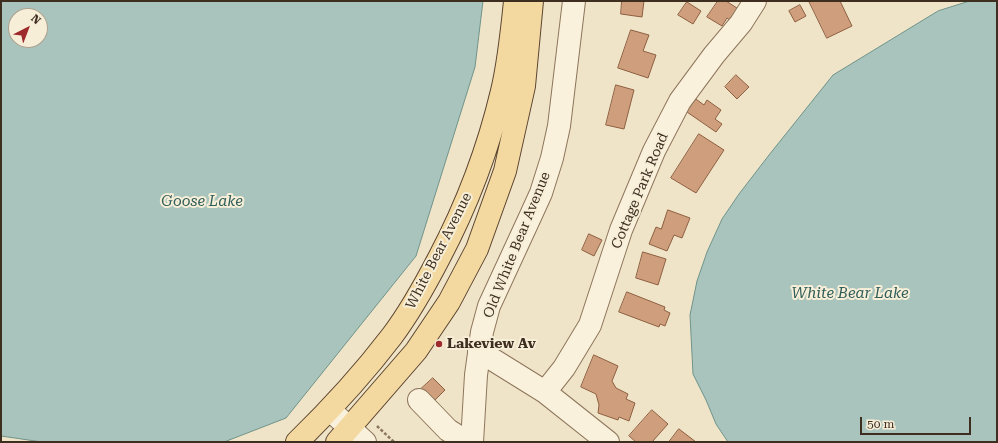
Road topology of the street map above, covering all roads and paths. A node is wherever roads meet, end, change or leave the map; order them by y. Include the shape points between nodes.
1 (515, 1) edge
2 (532, 1) edge
3 (574, 1) edge
4 (755, 1) edge
5 (479, 351) junction
6 (546, 392) junction
7 (419, 400) dead end
8 (330, 410) junction
9 (357, 434) edge
10 (297, 442) edge
11 (394, 442) edge
12 (467, 442) edge
13 (472, 442) edge
14 (608, 442) edge

1 - 8 main road, White Bear Avenue via 503,90 478,174 454,229 432,272 400,324 360,377
2 - 9 main road, White Bear Avenue via 522,94 505,171 477,249 449,302
3 - 5 street, Old White Bear Avenue via 559,126 552,158 522,238 489,306
4 - 6 street, Cottage Park Road via 680,101 654,151 621,230 590,325
5 - 6 street
5 - 13 street, Old White Bear Avenue
6 - 14 street
7 - 12 street via 448,430
8 - 9 street
8 - 10 main road, White Bear Avenue
9 - 11 path

